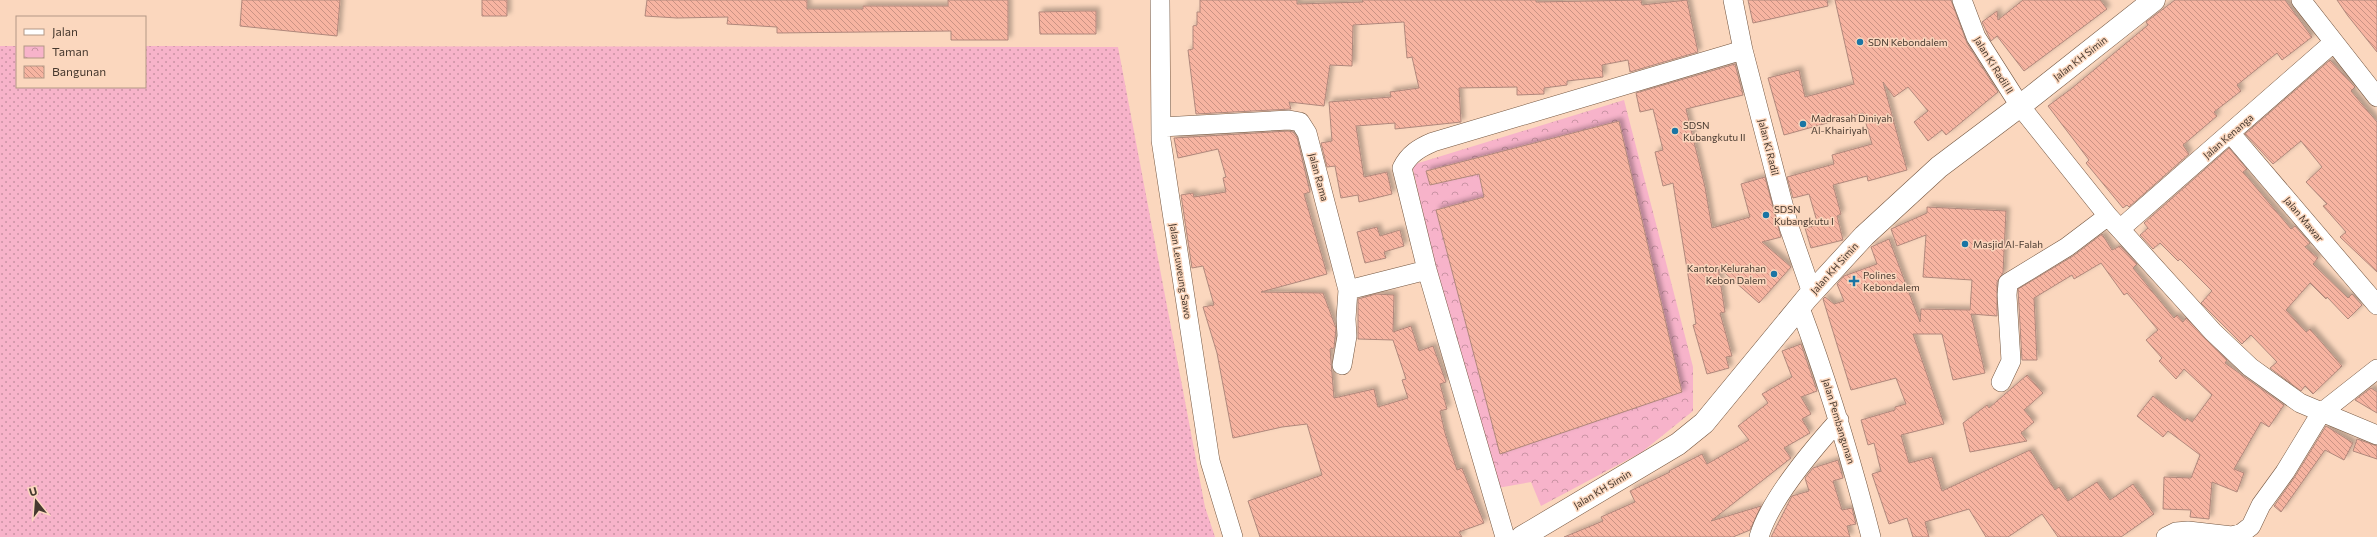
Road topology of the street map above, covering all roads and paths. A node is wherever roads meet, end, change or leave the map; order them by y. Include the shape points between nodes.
1 (1160, 0) edge
2 (1733, 0) edge
3 (1962, 0) edge
4 (2154, 0) edge
5 (2301, 0) edge
6 (2334, 42) junction
7 (1743, 50) junction
8 (2377, 97) edge
9 (2020, 106) junction
10 (1161, 127) junction
11 (2231, 134) junction
12 (2114, 222) junction
13 (1427, 270) junction
14 (1348, 290) junction
15 (1806, 300) junction
16 (2377, 305) edge
17 (1342, 366) dead end
18 (2377, 369) edge
19 (2001, 382) dead end
20 (2321, 413) junction
21 (1839, 420) junction
22 (2377, 435) edge
23 (1233, 537) edge
24 (1505, 537) edge
25 (1522, 537) edge
26 (1759, 537) edge
27 (1871, 537) edge
28 (2166, 537) edge

1 - 10 street, Jalan Leuweung Sawo
2 - 7 street, Jalan Ki Radil
3 - 9 street, Jalan Ki Radil II via 1976,37
4 - 9 street, Jalan KH Simin
5 - 6 street
6 - 8 street
6 - 11 street, Jalan Kenanga
7 - 13 street via 1420,148 1407,158 1402,168
7 - 15 street, Jalan Ki Radil
9 - 12 street, Jalan Ki Radil II
9 - 15 street, Jalan KH Simin via 1939,167 1864,236
10 - 14 street, Jalan Rama via 1289,120 1300,122 1307,133
10 - 23 street, Jalan Leuweung Sawo via 1210,461
11 - 12 street, Jalan Kenanga
11 - 16 street, Jalan Mawar
12 - 19 street, Jalan Kenanga via 2008,283 2006,295 2011,361
12 - 20 street, Jalan Ki Radil II via 2213,332 2250,367 2300,403
13 - 14 street
13 - 24 street
14 - 17 street via 1347,336
15 - 21 street, Jalan Pembangunan
15 - 25 street, Jalan KH Simin via 1704,423 1678,444
18 - 20 street
20 - 22 street, Jalan Ki Radil II
20 - 28 street via 2285,472 2261,505 2251,526 2242,533 2232,536 2188,531 2176,532
21 - 26 street via 1811,451 1764,519
21 - 27 street, Jalan Pembangunan

